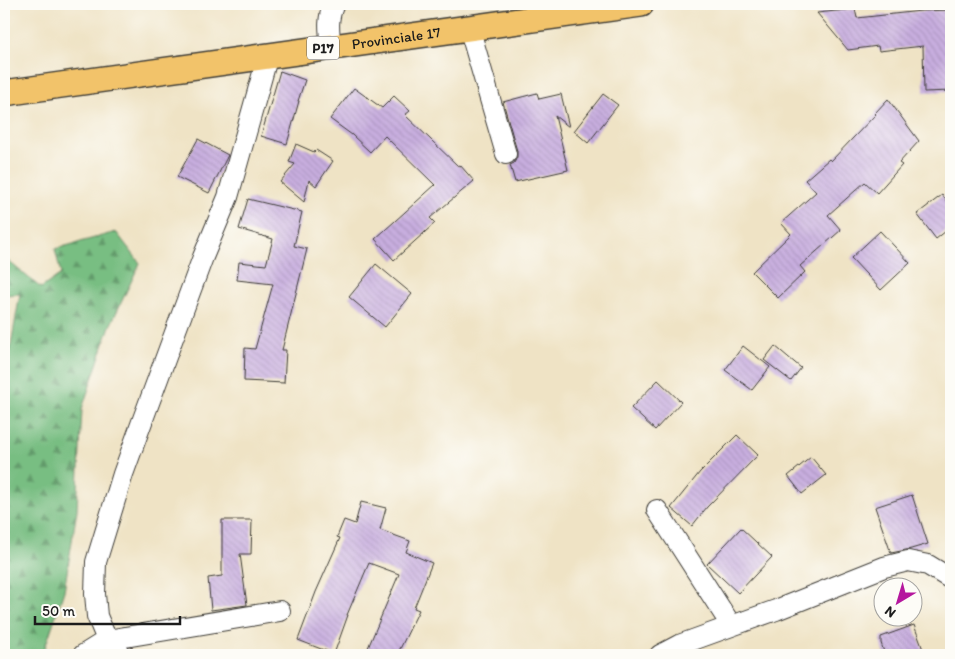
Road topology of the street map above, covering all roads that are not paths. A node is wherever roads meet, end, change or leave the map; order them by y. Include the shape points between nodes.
1 (334, 4) edge
2 (642, 4) edge
3 (469, 27) junction
4 (331, 46) junction
5 (268, 55) junction
6 (4, 93) edge
7 (506, 154) dead end
8 (657, 510) dead end
9 (951, 579) edge
10 (280, 611) dead end
11 (731, 625) junction
12 (107, 640) junction
13 (84, 655) edge
14 (121, 655) edge
15 (660, 655) edge

1 - 4 street via 328,23
2 - 3 main road, Provinciale 17 / P17
3 - 4 main road, Provinciale 17 / P17
3 - 7 street
4 - 5 main road, Provinciale 17 / P17
5 - 6 main road, Provinciale 17 / P17
5 - 12 street via 228,197 139,428 96,562 97,616
8 - 11 street
9 - 11 street via 928,565 908,561 884,567
10 - 12 street
11 - 15 street
12 - 13 street
12 - 14 street

